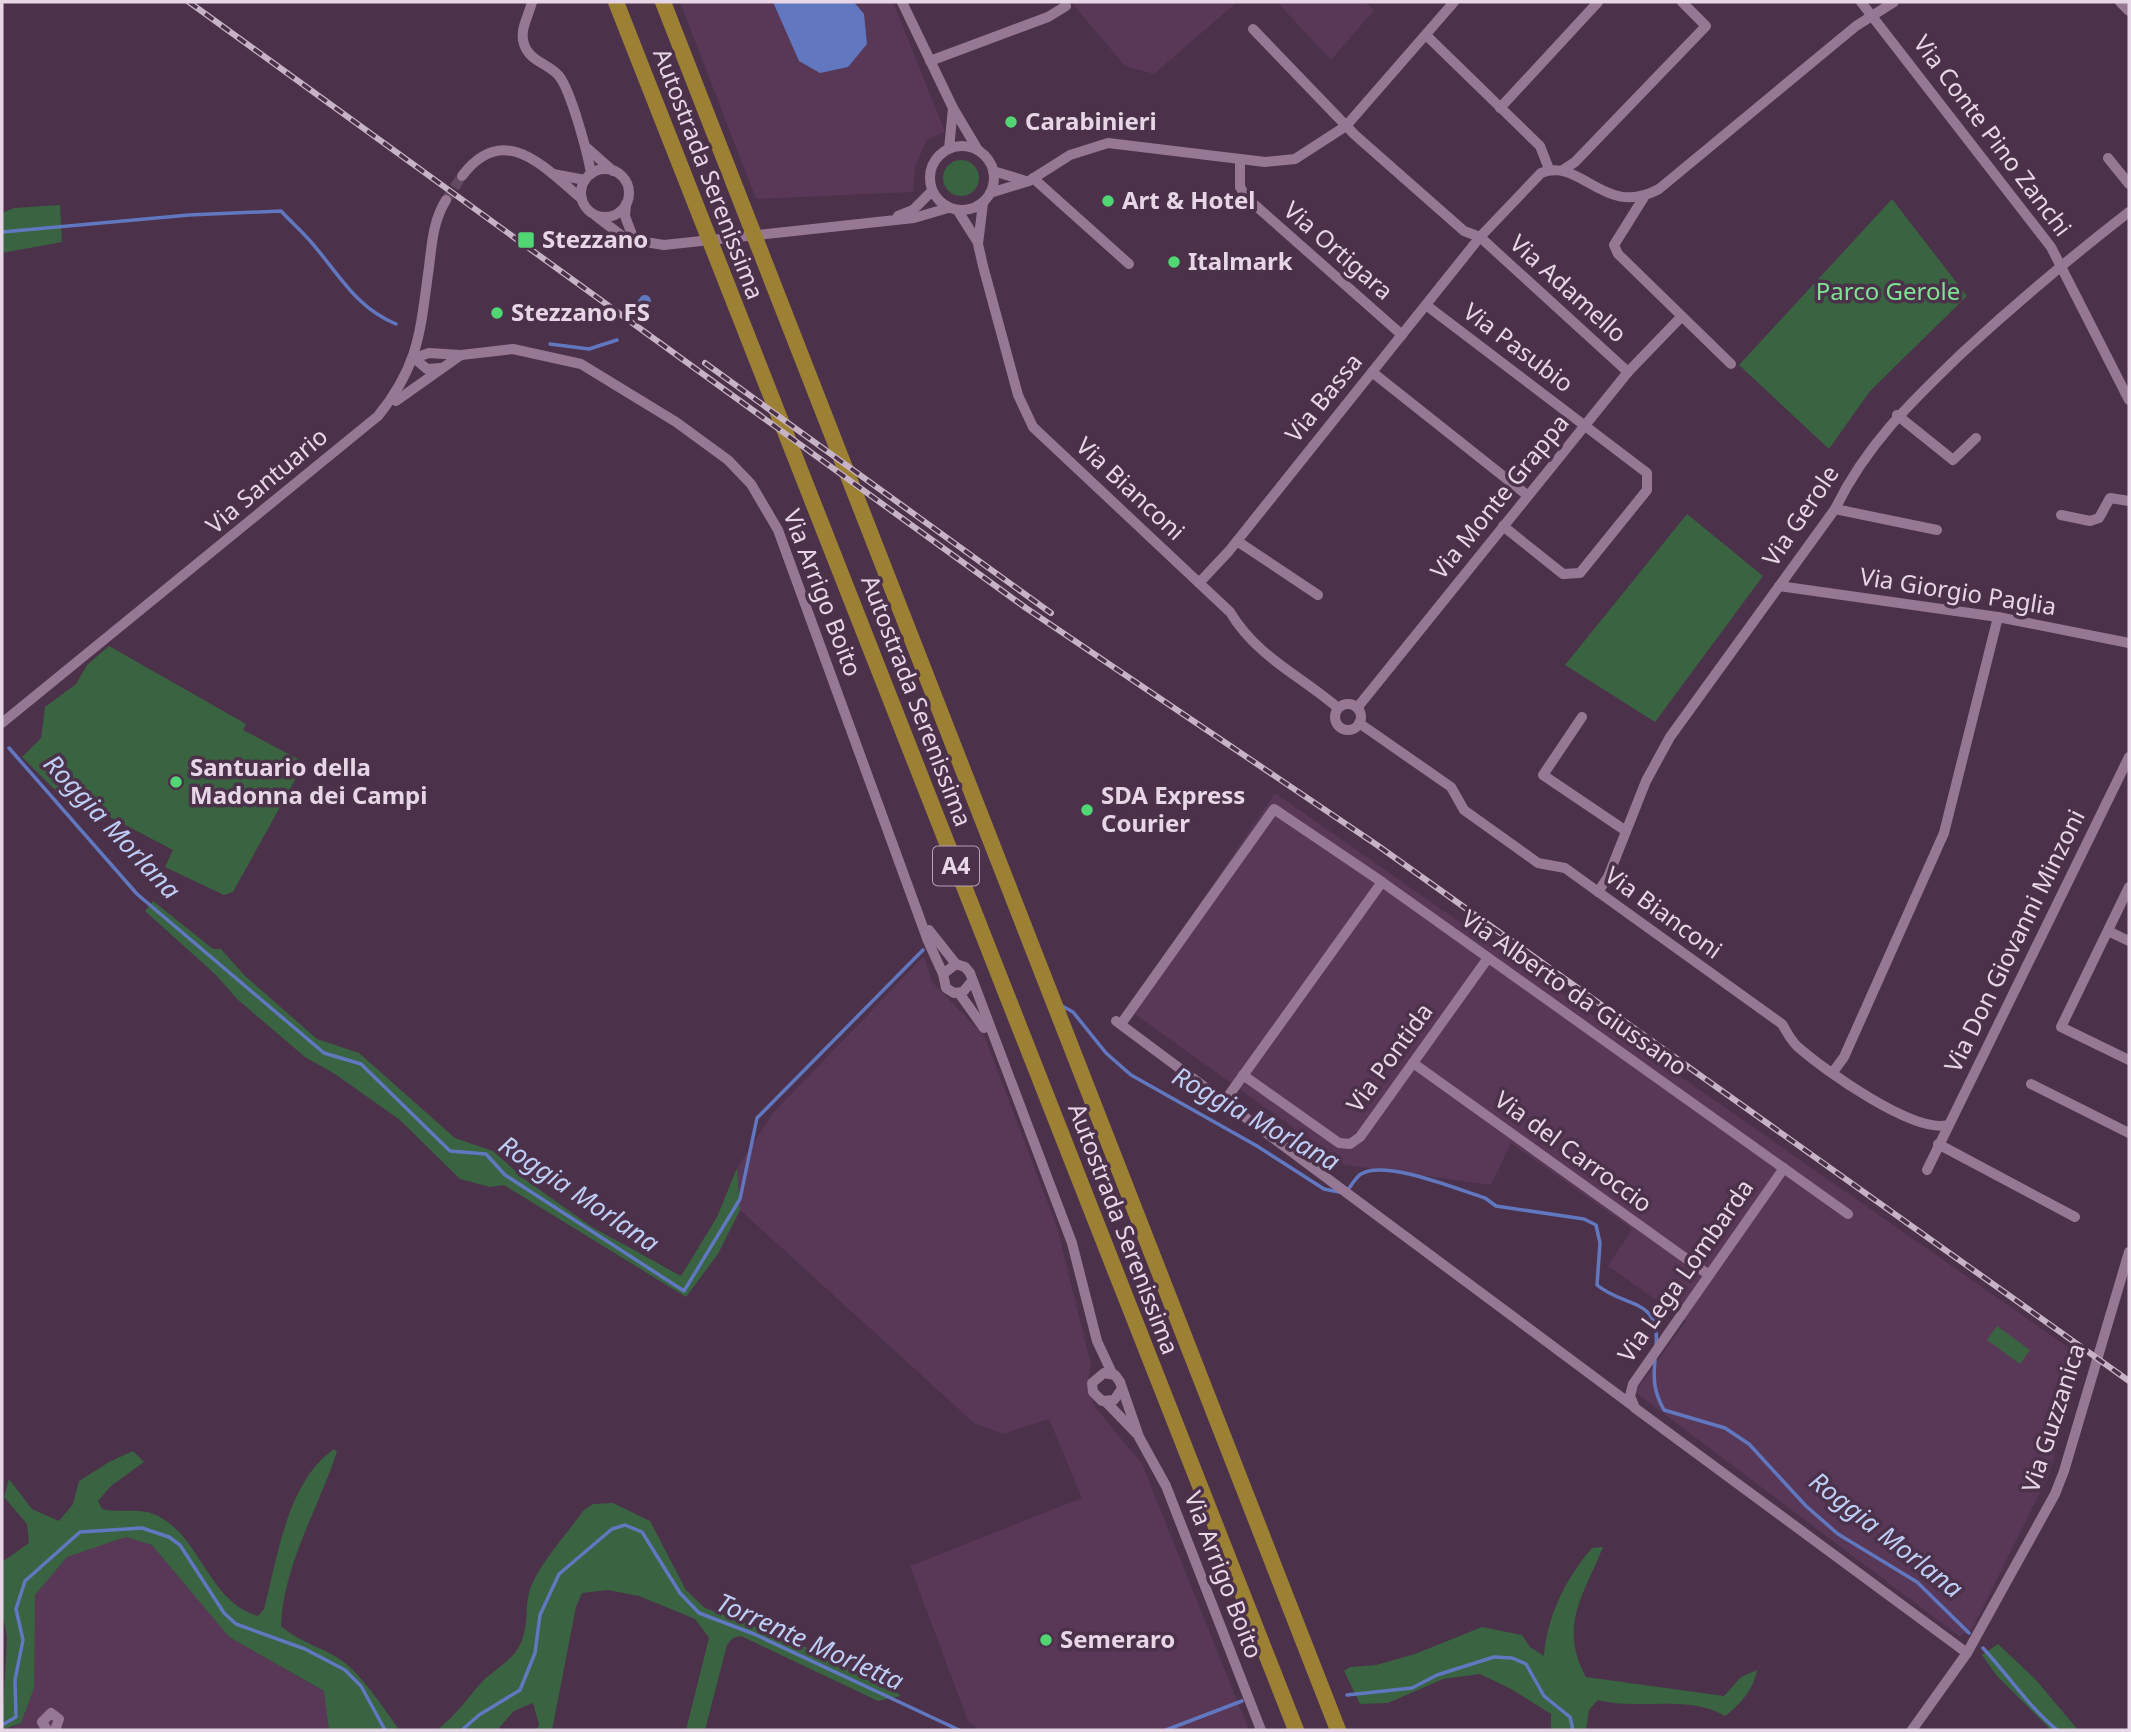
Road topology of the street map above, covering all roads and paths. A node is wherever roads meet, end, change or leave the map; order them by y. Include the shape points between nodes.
1 (532, 2) edge
2 (616, 2) edge
3 (663, 2) edge
4 (902, 2) edge
5 (1454, 2) edge
6 (1598, 2) edge
7 (1682, 2) edge
8 (1861, 2) edge
9 (1894, 2) edge
10 (2120, 2) edge
11 (1066, 6) dead end
12 (2129, 11) edge
13 (1872, 14) junction
14 (1253, 29) dead end
15 (1426, 35) junction
16 (930, 61) junction
17 (953, 108) junction
18 (1500, 108) junction
19 (1346, 126) junction
20 (587, 148) junction
21 (949, 149) junction
22 (978, 150) junction
23 (2108, 158) dead end
24 (1240, 159) junction
25 (1549, 169) junction
26 (1563, 170) junction
27 (613, 171) junction
28 (993, 171) junction
29 (553, 174) junction
30 (462, 176) tunnel mouth
31 (588, 177) junction
32 (1031, 180) junction
33 (2129, 184) edge
34 (932, 191) junction
35 (990, 193) junction
36 (1644, 197) junction
37 (582, 199) junction
38 (446, 200) tunnel mouth
39 (983, 203) junction
40 (626, 204) junction
41 (953, 209) junction
42 (2129, 212) edge
43 (596, 216) junction
44 (889, 219) junction
45 (1480, 237) junction
46 (634, 240) junction
47 (978, 244) junction
48 (1129, 264) dead end
49 (2062, 264) junction
50 (1426, 305) junction
51 (1681, 317) junction
52 (421, 326) junction
53 (1402, 335) junction
54 (446, 353) junction
55 (461, 355) junction
56 (414, 358) junction
57 (1731, 364) dead end
58 (443, 368) junction
59 (1628, 372) junction
60 (1368, 377) junction
61 (2129, 400) edge
62 (1897, 415) junction
63 (378, 416) junction
64 (1585, 425) junction
65 (1976, 438) dead end
66 (1527, 495) junction
67 (2129, 501) edge
68 (1835, 509) junction
69 (2061, 515) dead end
70 (1503, 526) junction
71 (1937, 530) dead end
72 (1237, 541) junction
73 (1199, 583) junction
74 (1779, 586) junction
75 (1318, 595) dead end
76 (1998, 617) junction
77 (2129, 643) edge
78 (1338, 708) junction
79 (1357, 708) junction
80 (1582, 717) dead end
81 (2, 723) edge
82 (1359, 723) junction
83 (2129, 757) edge
84 (1626, 831) junction
85 (1382, 882) junction
86 (2129, 887) edge
87 (1598, 892) junction
88 (919, 912) junction
89 (2108, 931) junction
90 (2129, 941) edge
91 (1488, 958) junction
92 (956, 964) junction
93 (943, 974) junction
94 (971, 982) junction
95 (959, 993) junction
96 (996, 1046) junction
97 (2129, 1060) edge
98 (1413, 1063) junction
99 (1833, 1072) junction
100 (1243, 1075) junction
101 (2031, 1084) dead end
102 (1224, 1101) junction
103 (1948, 1125) junction
104 (2129, 1133) edge
105 (1938, 1144) junction
106 (1784, 1168) junction
107 (1927, 1170) dead end
108 (1848, 1214) dead end
109 (2075, 1217) dead end
110 (2129, 1252) edge
111 (1709, 1275) junction
112 (1097, 1341) junction
113 (1112, 1373) junction
114 (1098, 1375) junction
115 (1121, 1390) junction
116 (1106, 1402) junction
117 (1635, 1408) junction
118 (1139, 1437) junction
119 (1966, 1653) junction
120 (1261, 1730) edge
121 (1296, 1730) edge
122 (1338, 1730) edge
123 (1912, 1730) edge

1 - 20 street via 523,43 534,58 559,76
2 - 121 highway, Autostrada Serenissima / A4
3 - 122 highway, Autostrada Serenissima / A4
4 - 16 street
5 - 15 street
6 - 18 street
7 - 26 street via 1706,26
8 - 13 street, Via Conte Pino Zanchi
9 - 13 street
10 - 12 street
11 - 16 street
13 - 36 street
13 - 49 street, Via Conte Pino Zanchi
14 - 19 street, Via Adamello
15 - 18 street
15 - 19 street
16 - 17 street
17 - 21 street
17 - 22 street
18 - 25 street via 1539,146
19 - 24 street via 1295,159
19 - 45 street, Via Adamello via 1464,231
20 - 27 street
20 - 31 street
21 - 22 street
21 - 34 street via 932,166
22 - 28 street
23 - 33 street
24 - 32 street via 1108,143 1070,155
24 - 53 street, Via Ortigara via 1240,187 1247,198
25 - 26 street
25 - 45 street, Via Bassa via 1534,178
26 - 36 street via 1613,196
27 - 31 street via 605,169
27 - 40 street via 627,184
28 - 32 street
28 - 35 street
29 - 30 street via 529,156 501,150 482,156
29 - 31 street
29 - 37 street
31 - 37 street
32 - 35 street
32 - 48 street
34 - 41 street
34 - 44 street via 913,210
35 - 39 street
36 - 51 street via 1614,245
37 - 43 street
38 - 52 street, Via Santuario via 435,224
39 - 41 street via 967,210
39 - 47 street, Via Bianconi
40 - 43 street via 616,214
40 - 46 street via 625,216
41 - 44 street via 914,219
41 - 47 street, Via Bianconi
42 - 49 street, Via Gerole
43 - 46 street
44 - 46 street via 664,245
45 - 50 street, Via Bassa
45 - 59 street, Via Adamello
47 - 73 street, Via Bianconi via 1018,395 1033,427
49 - 61 street
49 - 62 street, Via Gerole
50 - 53 street, Via Bassa
50 - 64 street, Via Pasubio
51 - 57 street
51 - 59 street, Via Monte Grappa
52 - 54 street via 434,346
52 - 56 street, Via Santuario
53 - 60 street, Via Bassa
54 - 55 street, Via Arrigo Boito
54 - 56 street, Via Arrigo Boito
55 - 58 street, Via Arrigo Boito
55 - 88 street, Via Arrigo Boito via 513,349 581,364 709,444 751,484 778,530
56 - 58 street via 427,369
56 - 63 street, Via Santuario via 400,389
58 - 63 street, Via Arrigo Boito
59 - 64 street, Via Monte Grappa
60 - 66 street
60 - 72 street, Via Bassa
62 - 65 street via 1953,460
62 - 68 street, Via Gerole via 1850,479
63 - 81 street, Via Santuario
64 - 66 street, Via Monte Grappa
64 - 70 street, Via Pasubio via 1647,473 1647,490 1580,573 1563,574
66 - 70 street, Via Monte Grappa
67 - 69 street via 2110,498 2099,519 2090,521
68 - 71 street
68 - 74 street, Via Gerole
70 - 79 street, Via Monte Grappa
72 - 73 street, Via Bassa
72 - 75 street
73 - 78 street, Via Bianconi via 1230,612 1242,631 1298,681 1315,688
74 - 76 street, Via Giorgio Paglia
74 - 84 street, Via Gerole via 1670,737
76 - 77 street, Via Giorgio Paglia
76 - 99 street via 1944,833 1844,1057
78 - 79 street via 1345,704
78 - 82 street, Via Bianconi via 1335,717 1340,728 1353,729
79 - 82 street
80 - 84 street via 1543,775
82 - 87 street, Via Bianconi via 1451,787 1464,810 1538,863 1565,867
83 - 103 street, Via Don Giovanni Minzoni
84 - 87 street, Via Gerole
85 - 91 street, Via Alberto da Giussano
85 - 100 street
85 - 102 street, Via Alberto da Giussano via 1274,809 1118,1023
86 - 89 street
87 - 99 street, Via Bianconi via 1782,1024 1796,1045
88 - 92 street, Via Arrigo Boito
88 - 93 street, Via Arrigo Boito
89 - 90 street
89 - 97 street via 2061,1027
91 - 98 street, Via Pontida
91 - 106 street, Via Alberto da Giussano
92 - 93 street
92 - 94 street, Via Arrigo Boito via 968,970
93 - 95 street, Via Arrigo Boito via 946,988
94 - 95 street
94 - 96 street, Via Arrigo Boito
95 - 96 street, Via Arrigo Boito
96 - 112 street, Via Arrigo Boito via 1072,1243
98 - 100 street, Via Pontida via 1360,1137 1350,1144 1339,1143
98 - 111 street, Via del Carroccio
99 - 103 street, Via Bianconi via 1886,1110 1937,1128
100 - 102 street
101 - 104 street
102 - 117 street
103 - 105 street, Via Don Giovanni Minzoni
105 - 107 street, Via Don Giovanni Minzoni
105 - 109 street
106 - 108 street, Via Alberto da Giussano
106 - 111 street, Via Lega Lombarda
110 - 119 street, Via Guzzanica via 2064,1471
111 - 117 street, Via Lega Lombarda via 1633,1384 1630,1395
112 - 113 street, Via Arrigo Boito
112 - 114 street, Via Arrigo Boito
113 - 114 street
113 - 115 street, Via Arrigo Boito
114 - 116 street, Via Arrigo Boito via 1093,1392
115 - 116 street
115 - 118 street, Via Arrigo Boito
116 - 118 street, Via Arrigo Boito
117 - 119 street
118 - 120 street, Via Arrigo Boito via 1166,1486
119 - 123 street, Via Guzzanica

